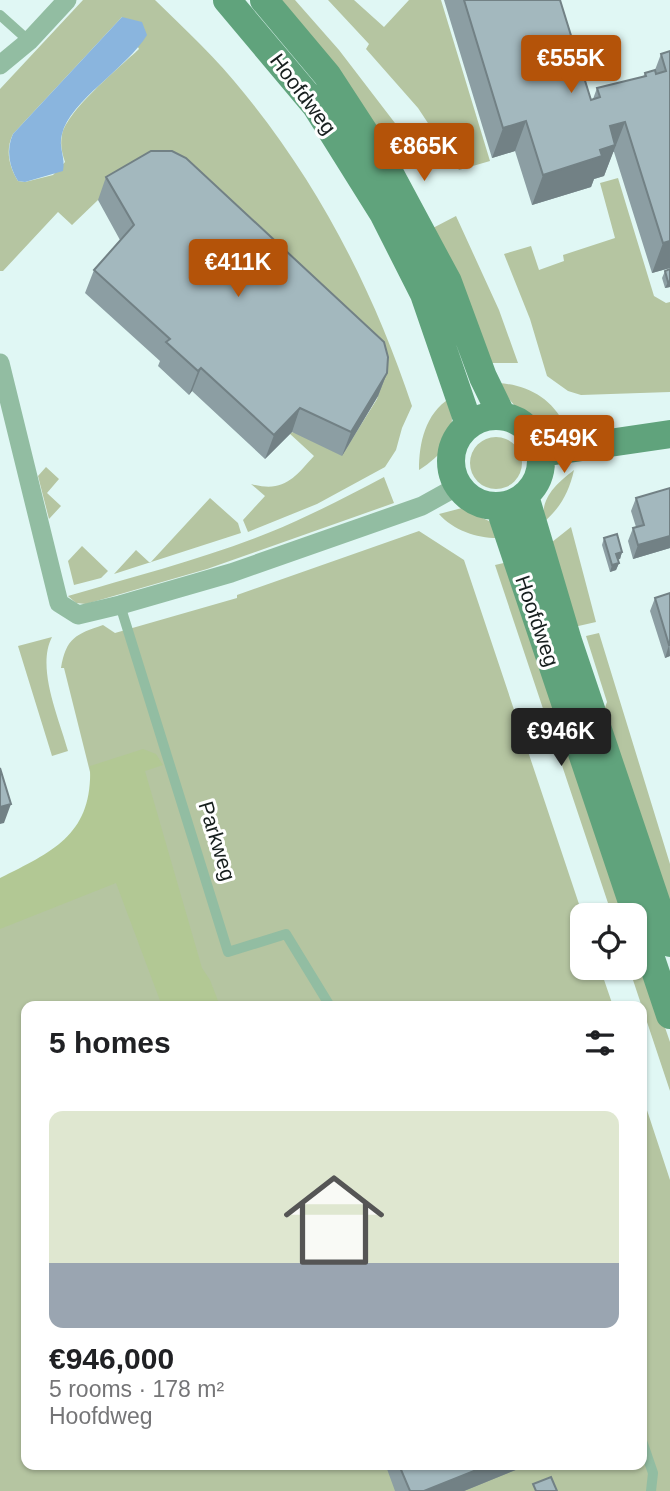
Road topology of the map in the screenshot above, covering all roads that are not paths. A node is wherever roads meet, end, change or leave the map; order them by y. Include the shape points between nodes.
1 (67, 0) edge
2 (227, 0) edge
3 (264, 0) edge
4 (0, 15) edge
5 (29, 41) junction
6 (0, 65) edge
7 (0, 363) edge
8 (502, 416) junction
9 (469, 425) junction
10 (670, 434) edge
11 (541, 453) junction
12 (458, 486) junction
13 (512, 501) junction
14 (120, 605) junction
15 (670, 943) edge
16 (327, 1001) edge
17 (670, 1015) edge
18 (647, 1455) edge
19 (651, 1491) edge

1 - 5 street
2 - 9 main road, Hoofdweg via 316,106 383,213 424,294
3 - 8 main road, Hoofdweg via 327,75 396,183 448,282
4 - 5 lane
5 - 6 street
7 - 14 street via 59,603 78,615
8 - 9 main road via 485,417
8 - 11 main road via 520,422 534,436
9 - 12 main road via 455,442 451,464
10 - 11 main road
11 - 13 main road via 535,484
12 - 13 main road via 483,504
12 - 14 street via 422,506 231,573
13 - 15 main road, Hoofdweg via 569,641
13 - 17 main road, Hoofdweg
14 - 16 lane, Parkweg via 228,952 286,934
18 - 19 lane via 653,1474

